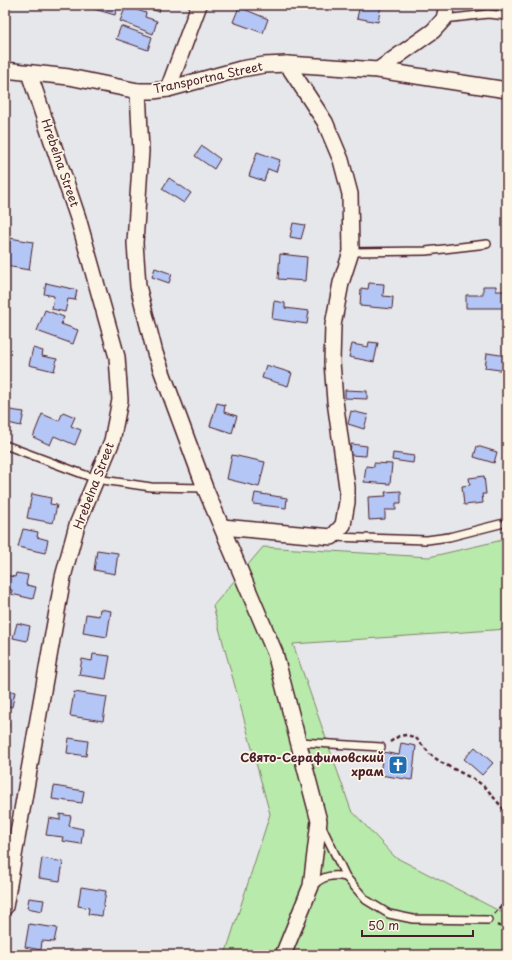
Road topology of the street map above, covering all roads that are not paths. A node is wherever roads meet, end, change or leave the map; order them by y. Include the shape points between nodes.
1 (199, 5) edge
2 (445, 12) edge
3 (507, 16) edge
4 (287, 64) junction
5 (5, 70) edge
6 (378, 70) junction
7 (29, 73) junction
8 (168, 89) junction
9 (507, 90) edge
10 (138, 91) junction
11 (487, 244) dead end
12 (351, 252) junction
13 (5, 444) edge
14 (96, 479) junction
15 (205, 488) junction
16 (500, 524) dead end
17 (222, 527) junction
18 (332, 537) junction
19 (299, 742) junction
20 (381, 747) road end
21 (319, 821) junction
22 (346, 877) junction
23 (7, 886) edge
24 (311, 886) junction
25 (5, 907) edge
26 (488, 920) road end
27 (283, 955) edge

1 - 8 street
2 - 3 lane
2 - 6 street via 433,31
4 - 6 street, Transportna Street
4 - 8 street, Transportna Street via 241,69
4 - 12 street via 325,122 341,160 350,194
5 - 7 street, Transportna Street
6 - 9 street, Transportna Street
7 - 10 street, Transportna Street via 69,77
7 - 14 street, Hrebelna Street via 78,218 117,357 120,400 112,441
8 - 10 street, Transportna Street
10 - 15 street via 141,151 135,243 138,286 155,353
11 - 12 lane via 426,251
12 - 18 street via 341,283 333,325 335,401 347,502 343,525
13 - 14 lane
14 - 15 lane via 151,487
14 - 23 street, Hrebelna Street via 77,525 63,577
15 - 17 street
16 - 18 lane via 428,540
17 - 18 street
17 - 19 street via 275,653
19 - 20 lane
19 - 21 street
21 - 22 lane
21 - 24 street
22 - 24 lane via 328,876
22 - 26 lane via 366,900 389,914 413,919
23 - 25 street, Hrebelna Street
24 - 27 street

